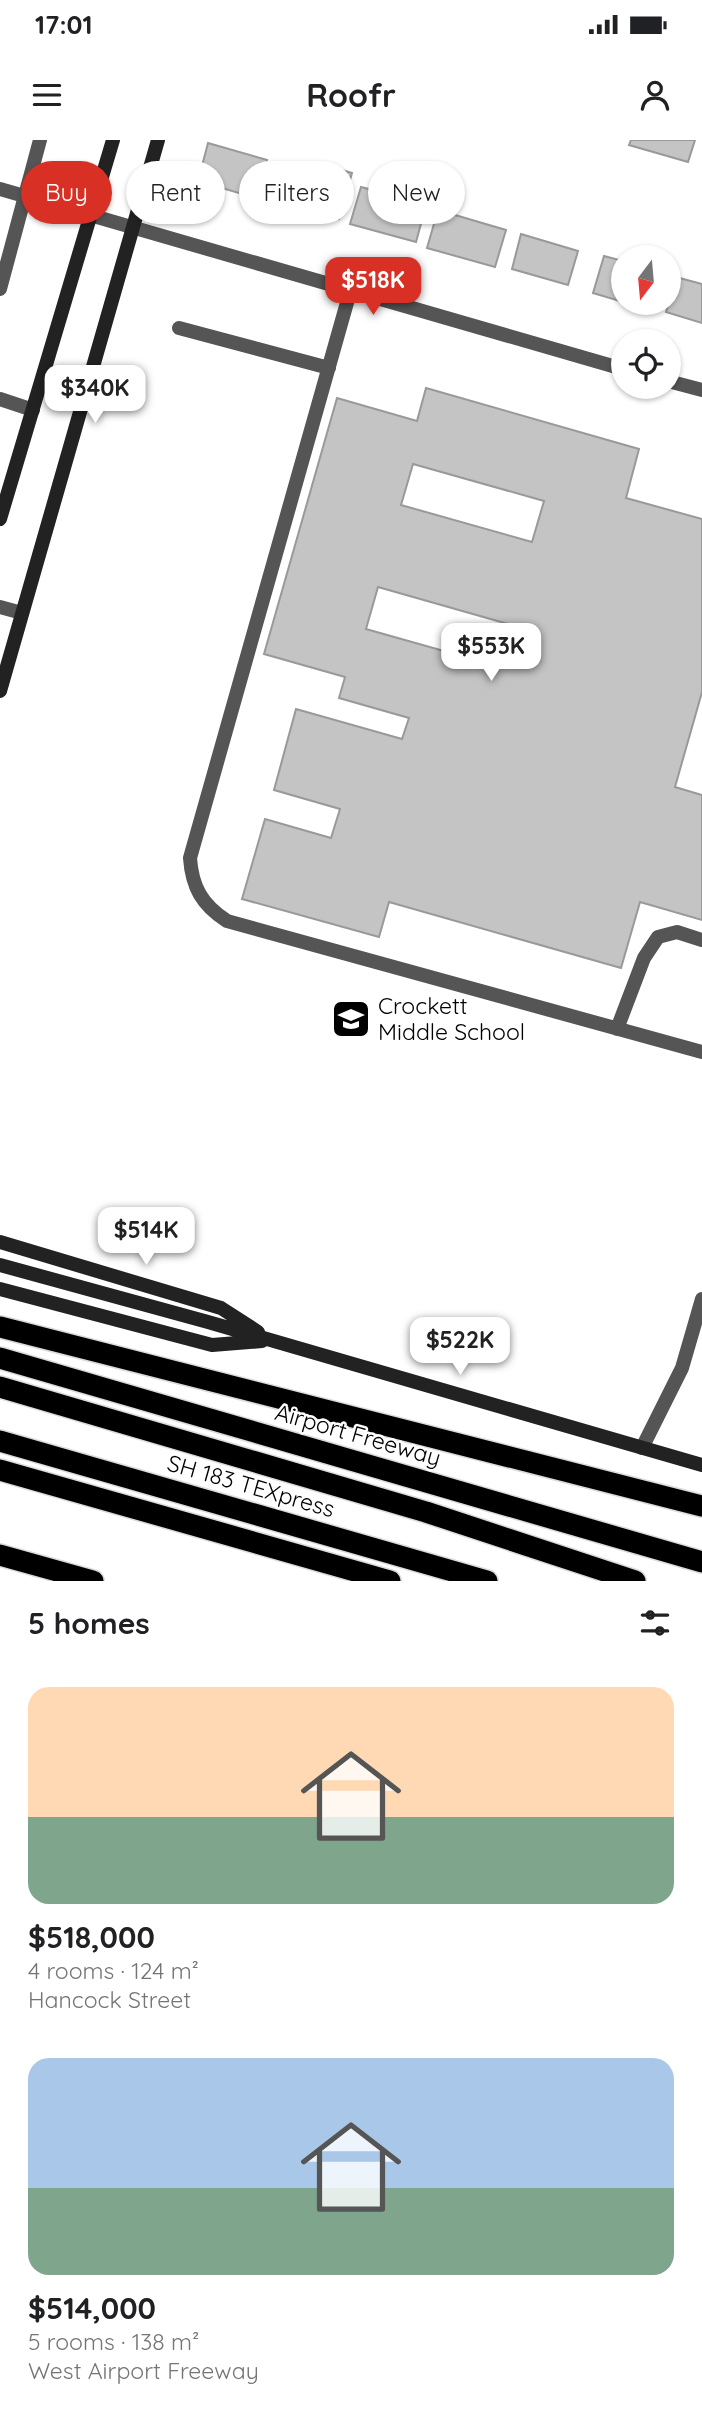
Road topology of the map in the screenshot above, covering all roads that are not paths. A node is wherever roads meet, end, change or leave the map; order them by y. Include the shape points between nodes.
1 (40, 140) edge
2 (113, 140) edge
3 (158, 140) edge
4 (35, 161) edge
5 (107, 161) edge
6 (0, 189) edge
7 (21, 195) edge
8 (21, 209) edge
9 (112, 222) edge
10 (90, 224) edge
11 (134, 228) junction
12 (5, 248) edge
13 (0, 289) edge
14 (351, 292) junction
15 (178, 328) dead end
16 (611, 366) edge
17 (329, 368) junction
18 (681, 384) edge
19 (702, 390) edge
20 (0, 399) edge
21 (33, 410) junction
22 (0, 520) edge
23 (0, 607) edge
24 (22, 613) junction
25 (0, 691) edge
26 (702, 940) edge
27 (617, 1029) junction
28 (702, 1052) edge
29 (0, 1242) edge
30 (0, 1265) edge
31 (0, 1290) edge
32 (702, 1299) edge
33 (0, 1327) edge
34 (270, 1340) junction
35 (0, 1358) edge
36 (0, 1387) edge
37 (0, 1441) edge
38 (642, 1448) junction
39 (702, 1465) edge
40 (0, 1470) edge
41 (702, 1506) edge
42 (0, 1555) edge
43 (702, 1562) edge
44 (93, 1581) edge
45 (390, 1581) edge
46 (487, 1581) edge
47 (635, 1581) edge

1 - 4 street
2 - 5 main road
3 - 11 main road
6 - 7 street
8 - 12 street
9 - 11 street
10 - 21 main road
11 - 14 street
11 - 24 main road
12 - 13 street
14 - 16 street
14 - 17 street
15 - 17 street
17 - 27 street via 190,858 198,895 210,911 227,921
18 - 19 street
20 - 21 street
21 - 22 main road
23 - 24 street
24 - 25 main road
26 - 27 street via 677,932 658,937 644,958
27 - 28 street
29 - 34 main road via 221,1308
30 - 34 main road
31 - 34 main road via 212,1345
32 - 38 street via 682,1368
33 - 41 highway
34 - 38 main road
35 - 43 highway, Airport Freeway
36 - 47 highway via 412,1508
37 - 46 highway, SH 183 TEXpress
38 - 39 main road
40 - 45 highway
42 - 44 highway

